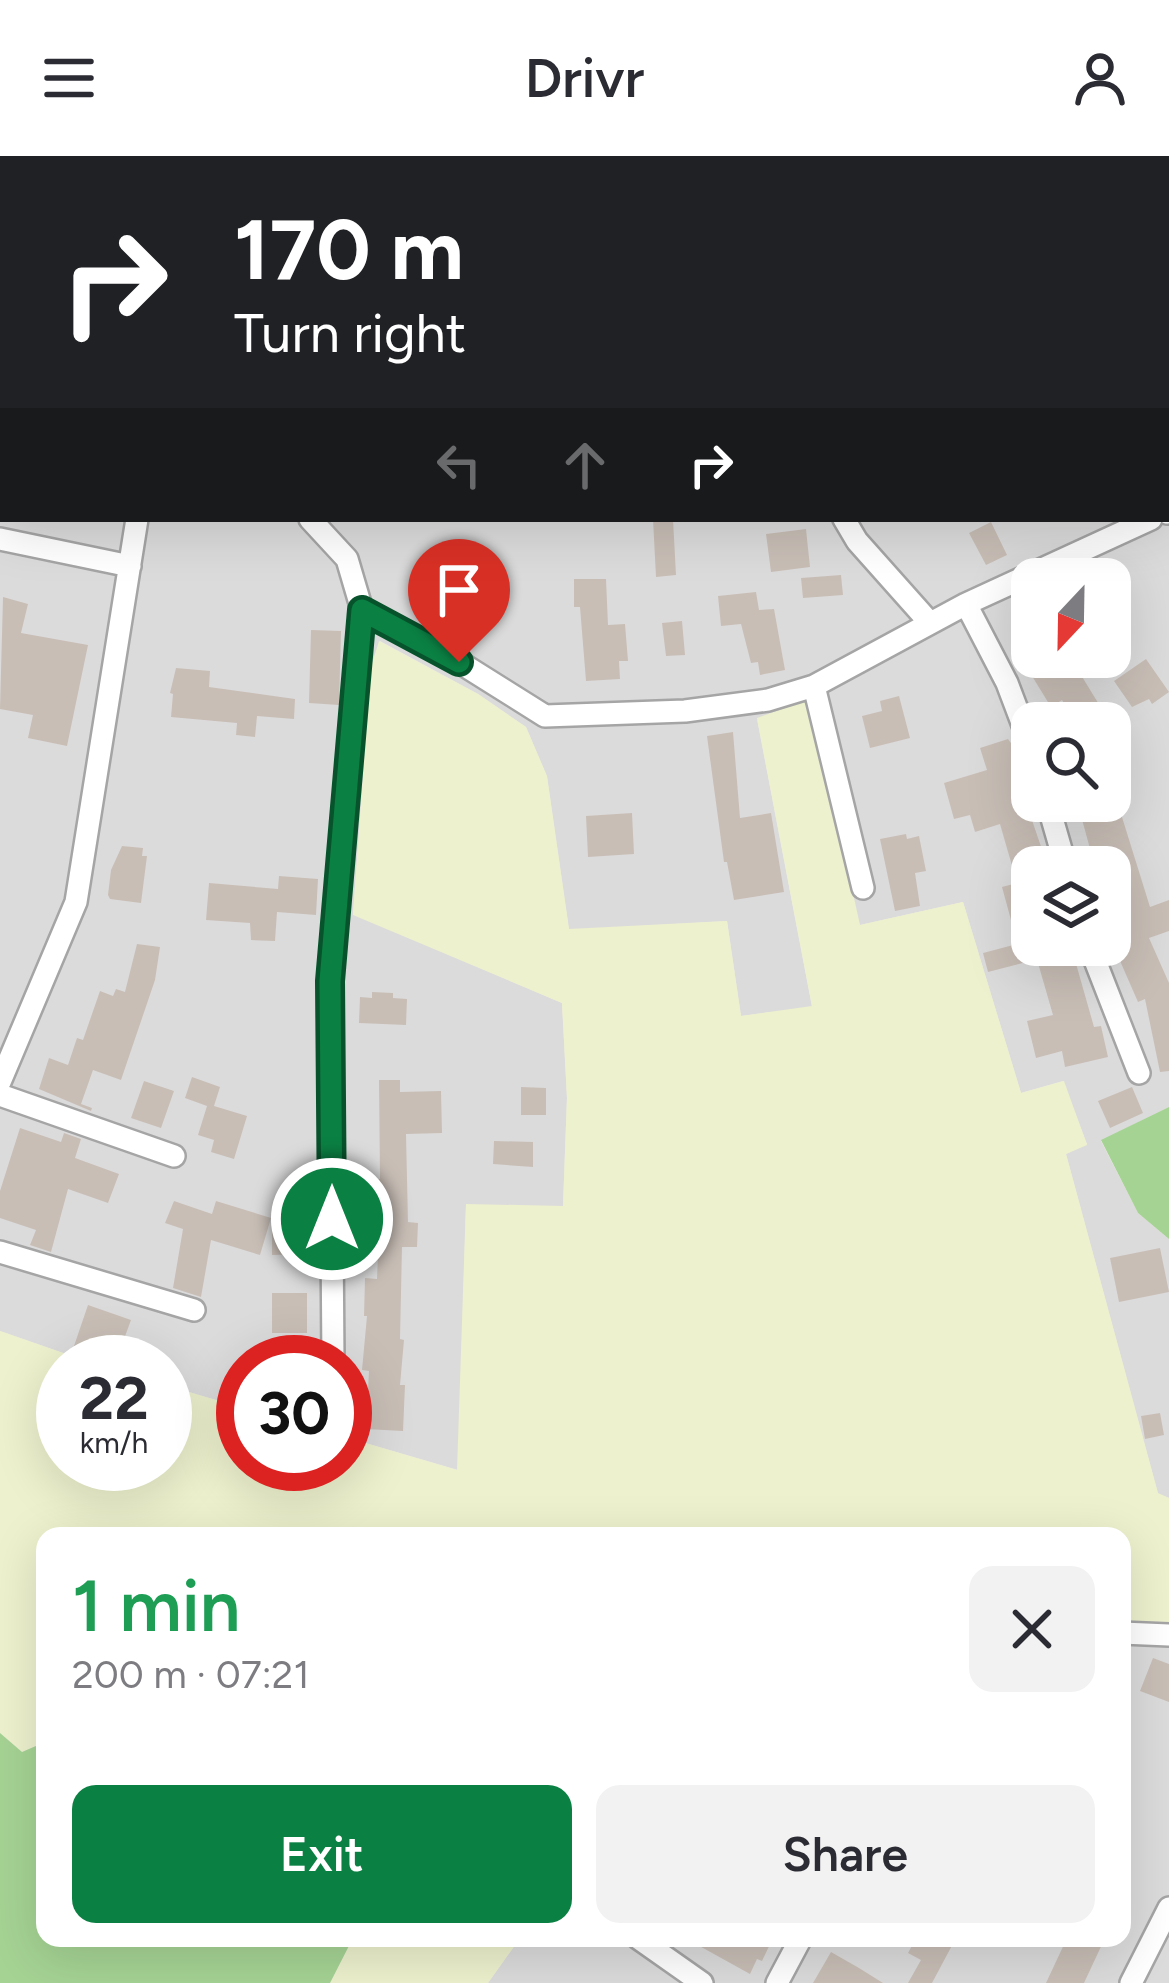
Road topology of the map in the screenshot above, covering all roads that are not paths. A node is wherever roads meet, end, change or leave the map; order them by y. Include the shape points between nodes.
1 (137, 522) edge
2 (313, 522) edge
3 (846, 522) edge
4 (1114, 526) edge
5 (0, 539) edge
6 (130, 566) junction
7 (966, 604) junction
8 (362, 610) junction
9 (930, 623) junction
10 (814, 686) junction
11 (1013, 702) edge
12 (863, 888) dead end
13 (1097, 966) edge
14 (1139, 1073) dead end
15 (0, 1082) edge
16 (0, 1095) edge
17 (174, 1156) dead end
18 (0, 1252) edge
19 (194, 1310) dead end
20 (333, 1335) edge
21 (1131, 1633) edge
22 (1169, 1635) edge
23 (1169, 1908) edge
24 (651, 1947) edge
25 (796, 1947) edge
26 (702, 1983) edge
27 (777, 1983) edge
28 (1131, 1983) edge

1 - 6 street
2 - 8 street via 347,560
3 - 9 street
4 - 7 street
5 - 6 street
6 - 15 street via 76,902
7 - 9 street
7 - 11 street
8 - 10 street via 545,716 685,711
8 - 20 street via 330,981
9 - 10 street
10 - 12 street
13 - 14 street
16 - 17 street
18 - 19 street
21 - 22 street
23 - 28 street
24 - 26 street
25 - 27 street

